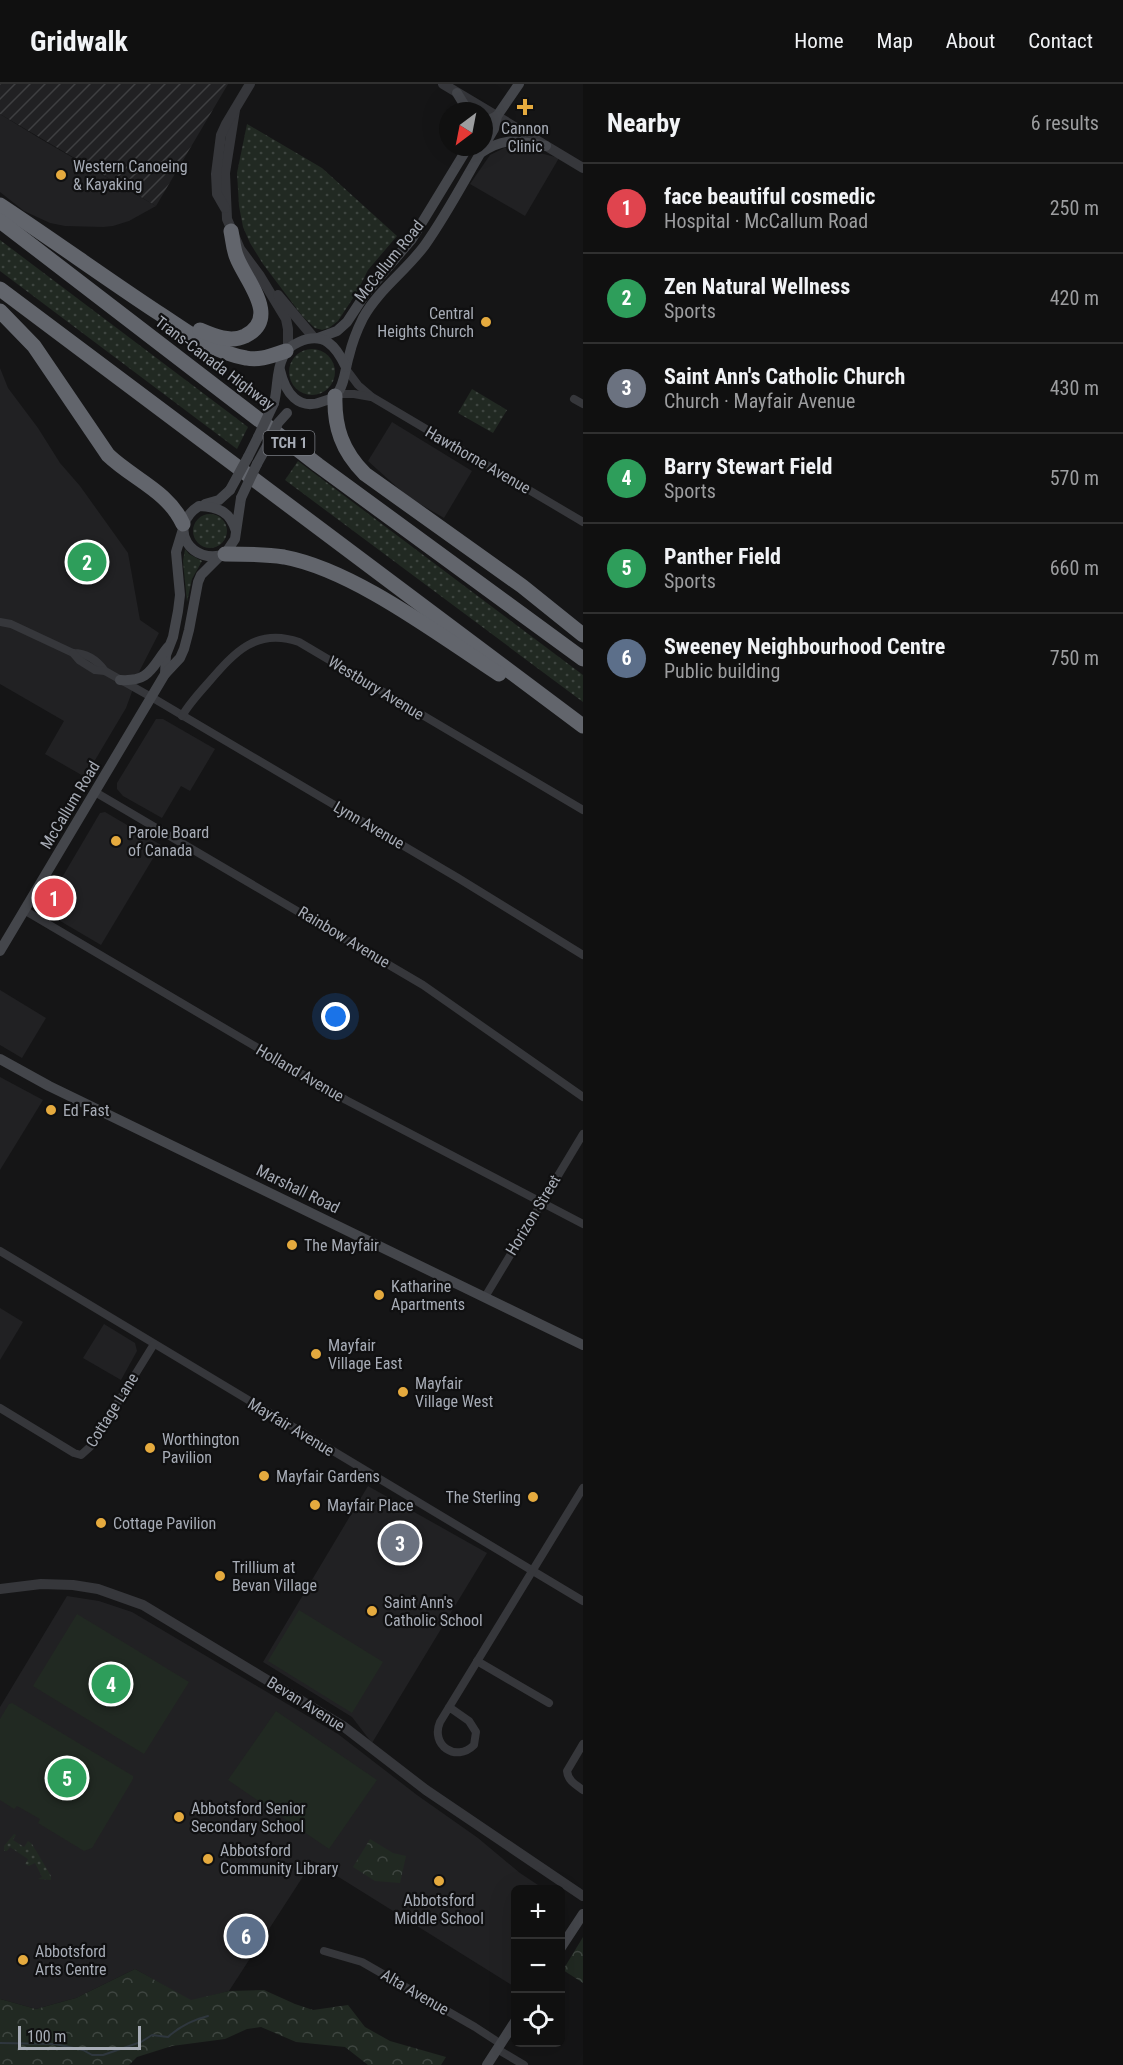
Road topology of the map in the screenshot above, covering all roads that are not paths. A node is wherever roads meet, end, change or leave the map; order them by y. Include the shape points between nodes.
1 (250, 84) edge
2 (443, 84) edge
3 (519, 84) edge
4 (458, 93) junction
5 (463, 102) edge
6 (496, 116) junction
7 (493, 118) edge
8 (493, 131) edge
9 (493, 145) edge
10 (546, 146) junction
11 (462, 156) edge
12 (478, 156) edge
13 (583, 168) edge
14 (0, 205) edge
15 (0, 221) edge
16 (231, 231) junction
17 (260, 276) junction
18 (118, 287) junction
19 (0, 289) edge
20 (0, 311) edge
21 (316, 338) junction
22 (287, 350) junction
23 (346, 368) junction
24 (280, 370) junction
25 (336, 395) junction
26 (372, 397) junction
27 (574, 399) dead end
28 (311, 404) junction
29 (583, 404) edge
30 (198, 506) junction
31 (583, 522) edge
32 (183, 526) junction
33 (236, 531) junction
34 (222, 555) junction
35 (0, 622) edge
36 (583, 635) edge
37 (170, 645) junction
38 (583, 659) edge
39 (165, 674) junction
40 (120, 680) junction
41 (153, 698) junction
42 (182, 716) junction
43 (583, 727) edge
44 (95, 792) junction
45 (583, 810) edge
46 (24, 910) junction
47 (0, 951) edge
48 (583, 955) edge
49 (0, 1059) edge
50 (583, 1097) edge
51 (583, 1134) edge
52 (541, 1202) junction
53 (583, 1224) edge
54 (0, 1251) edge
55 (485, 1297) junction
56 (153, 1344) junction
57 (583, 1346) edge
58 (0, 1408) edge
59 (583, 1488) edge
60 (532, 1571) junction
61 (0, 1589) edge
62 (583, 1601) edge
63 (477, 1660) junction
64 (549, 1703) dead end
65 (449, 1707) junction
66 (583, 1744) edge
67 (583, 1790) edge
68 (583, 1896) edge
69 (583, 1914) edge
70 (565, 1943) edge
71 (324, 1951) dead end
72 (511, 2028) edge
73 (499, 2047) junction
74 (487, 2065) edge
75 (524, 2065) edge

1 - 16 street via 221,135 217,194
2 - 4 street
3 - 6 main road, McCallum Road
4 - 5 main road
4 - 6 street
6 - 7 main road, McCallum Road
6 - 8 main road, McCallum Road
6 - 10 street
9 - 10 main road via 504,141
10 - 13 street
11 - 21 main road, McCallum Road via 424,222 347,322 337,331
12 - 23 main road, McCallum Road via 426,243 369,308 356,333
14 - 18 highway
15 - 38 highway, Trans-Canada Highway / TCH 1 via 318,465
16 - 17 street
16 - 18 highway via 237,258 261,308 259,323 248,334 235,339 210,334
17 - 21 street
17 - 22 street via 286,319
18 - 22 highway via 196,338 229,353 255,359
19 - 43 highway
20 - 32 highway via 34,346 108,455 166,499
21 - 22 main road via 305,339
21 - 23 main road via 338,351
22 - 24 main road
23 - 25 main road
23 - 26 street, Hawthorne Avenue
24 - 28 main road via 285,389 292,397
24 - 30 main road, bridge via 274,403 230,490 219,500
25 - 26 street, Hawthorne Avenue
25 - 28 main road
25 - 36 highway via 340,440 365,474 522,586
26 - 31 street, Hawthorne Avenue
27 - 29 street
28 - 33 main road, bridge via 287,413 278,423 241,498
30 - 32 main road via 187,515
30 - 33 main road via 225,511
32 - 34 main road via 187,542 198,553
32 - 37 main road, McCallum Road via 176,552 180,595
33 - 34 main road via 232,546
34 - 39 main road, McCallum Road via 201,575 184,649
34 - 43 highway via 284,557 339,576
35 - 40 street, Lynn Avenue via 73,653 83,653
37 - 39 main road, McCallum Road
37 - 40 main road via 142,679
39 - 41 main road, McCallum Road
40 - 41 street, Lynn Avenue
41 - 42 street, Lynn Avenue
41 - 44 main road, McCallum Road
42 - 45 street, Westbury Avenue via 228,660 245,646 260,639 286,638 299,642
42 - 48 street, Lynn Avenue
44 - 46 main road, McCallum Road
44 - 50 street, Rainbow Avenue via 423,985
46 - 47 main road, McCallum Road
46 - 52 street, Holland Avenue via 346,1100
49 - 55 main road, Marshall Road
51 - 52 street, Horizon Street
52 - 53 street, Holland Avenue
52 - 55 street, Horizon Street
54 - 56 street, Mayfair Avenue
55 - 57 main road, Marshall Road
56 - 58 street, Cottage Lane via 91,1446 81,1455
56 - 60 street, Mayfair Avenue
59 - 60 street
60 - 62 street, Mayfair Avenue
60 - 63 street
61 - 68 street, Bevan Avenue via 73,1585 98,1589 143,1605 343,1726 426,1790
63 - 64 street
63 - 65 street
65 - 65 street via 438,1727 438,1739 452,1752 464,1752 474,1745 476,1732 469,1721
66 - 67 street via 567,1771 573,1784
69 - 70 main road
71 - 73 street, Alta Avenue via 362,1962 475,2027
72 - 73 main road
73 - 74 main road
73 - 75 street, Alta Avenue

